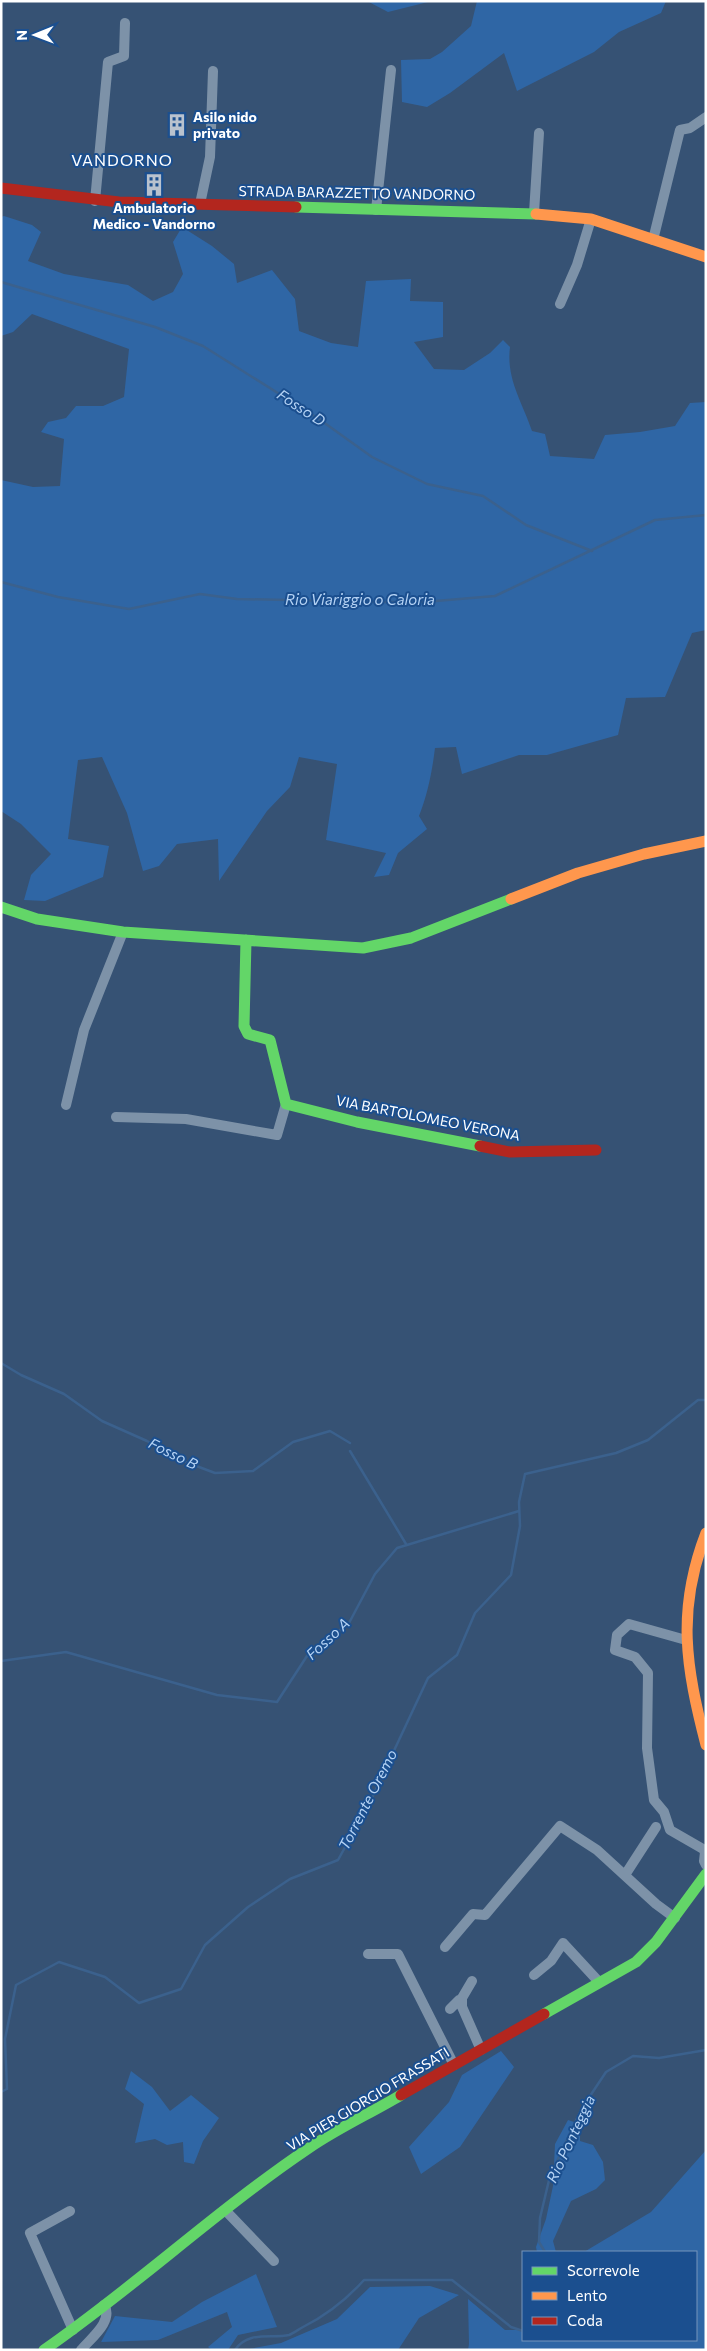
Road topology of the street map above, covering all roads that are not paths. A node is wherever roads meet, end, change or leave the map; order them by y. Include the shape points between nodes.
1 (125, 23) dead end
2 (391, 70) dead end
3 (213, 71) dead end
4 (706, 117) edge
5 (539, 133) dead end
6 (1, 188) edge
7 (95, 200) junction
8 (200, 204) junction
9 (376, 210) junction
10 (534, 213) junction
11 (591, 219) junction
12 (653, 240) junction
13 (706, 257) edge
14 (560, 304) dead end
15 (706, 841) edge
16 (1, 907) edge
17 (123, 932) junction
18 (246, 940) junction
19 (286, 1104) junction
20 (66, 1105) dead end
21 (116, 1117) dead end
22 (596, 1150) dead end
23 (706, 1533) edge
24 (686, 1640) junction
25 (706, 1745) edge
26 (656, 1827) dead end
27 (706, 1865) edge
28 (625, 1874) junction
29 (705, 1875) edge
30 (675, 1918) junction
31 (445, 1947) dead end
32 (368, 1954) dead end
33 (534, 1975) dead end
34 (472, 1981) dead end
35 (599, 1982) junction
36 (462, 2006) junction
37 (450, 2009) dead end
38 (481, 2050) junction
39 (454, 2065) junction
40 (225, 2210) junction
41 (70, 2211) dead end
42 (274, 2261) dead end
43 (104, 2305) junction
44 (73, 2330) junction
45 (44, 2350) edge
46 (81, 2350) edge

1 - 7 street via 124,56 108,62
2 - 9 street
3 - 8 street via 210,157
4 - 12 street via 690,128 680,130
5 - 10 street
6 - 7 street, STRADA BARAZZETTO VANDORNO
7 - 8 street, STRADA BARAZZETTO VANDORNO
8 - 9 street, STRADA BARAZZETTO VANDORNO
9 - 10 street, STRADA BARAZZETTO VANDORNO
10 - 11 street, STRADA BARAZZETTO VANDORNO
11 - 12 street, STRADA BARAZZETTO VANDORNO
11 - 14 street via 577,265
12 - 13 street, STRADA BARAZZETTO VANDORNO
15 - 18 street via 578,873 411,938 386,944 363,948
16 - 17 street via 36,918
17 - 18 street
17 - 20 street via 84,1030
18 - 19 street via 244,1026 248,1034 270,1040
19 - 21 street via 277,1135 186,1119
19 - 22 street, VIA BARTOLOMEO VERONA via 357,1122 510,1152
23 - 24 street via 687,1593
24 - 25 street
24 - 27 street via 629,1624 617,1635 615,1650 635,1657 648,1673 647,1748 654,1800 664,1812 670,1830 703,1849
26 - 28 street
28 - 30 street
28 - 31 street via 597,1850 560,1826 485,1915 473,1914
29 - 30 street, VIA PIER GIORGIO FRASSATI
30 - 35 street, VIA PIER GIORGIO FRASSATI via 636,1962
32 - 39 street via 398,1954
33 - 35 street via 551,1961 562,1943
34 - 36 street via 462,1998
35 - 38 street, VIA PIER GIORGIO FRASSATI
36 - 37 street via 459,2000
36 - 38 street
38 - 39 street, VIA PIER GIORGIO FRASSATI
39 - 40 street, VIA PIER GIORGIO FRASSATI via 310,2147
40 - 42 street
40 - 43 street, VIA PIER GIORGIO FRASSATI
41 - 44 street via 30,2233
43 - 44 street, VIA PIER GIORGIO FRASSATI
43 - 46 street via 108,2311 107,2319
44 - 45 street, VIA PIER GIORGIO FRASSATI

